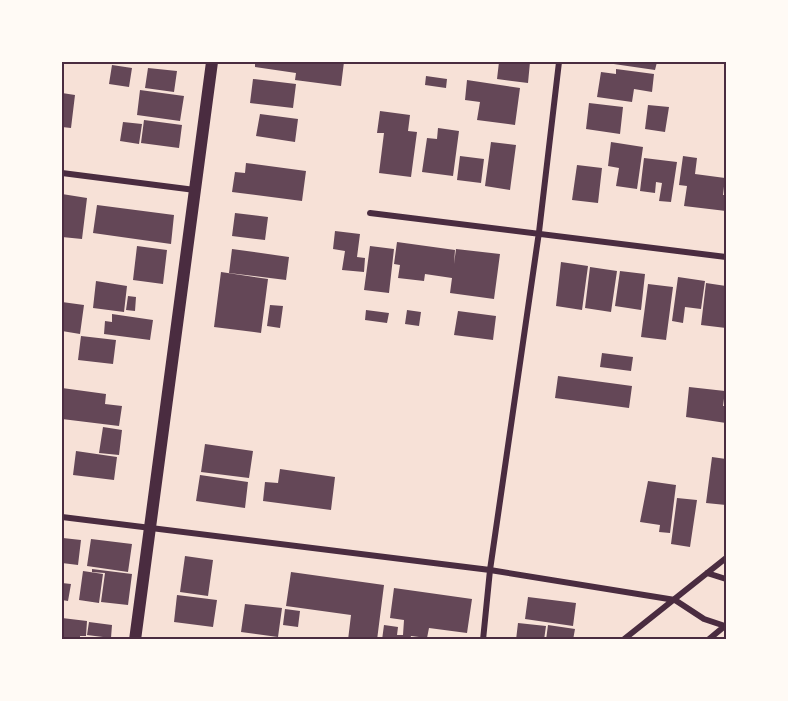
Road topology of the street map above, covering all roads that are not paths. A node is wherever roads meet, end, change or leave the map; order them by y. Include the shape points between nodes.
1 (212, 62) edge
2 (559, 62) edge
3 (62, 174) edge
4 (195, 190) junction
5 (370, 213) dead end
6 (539, 232) junction
7 (726, 257) edge
8 (62, 517) edge
9 (149, 529) junction
10 (726, 558) edge
11 (490, 570) junction
12 (707, 573) junction
13 (726, 579) edge
14 (675, 600) junction
15 (725, 625) edge
16 (135, 639) edge
17 (483, 639) edge
18 (623, 639) edge
19 (708, 639) edge

1 - 4 main road
2 - 6 street
3 - 4 street
4 - 9 main road
5 - 6 street
6 - 7 street
6 - 11 street
8 - 9 street
9 - 11 street
9 - 16 main road
10 - 12 street
11 - 14 street
11 - 17 street
12 - 13 street
12 - 14 street
14 - 15 street via 704,619
14 - 18 street
15 - 19 street

